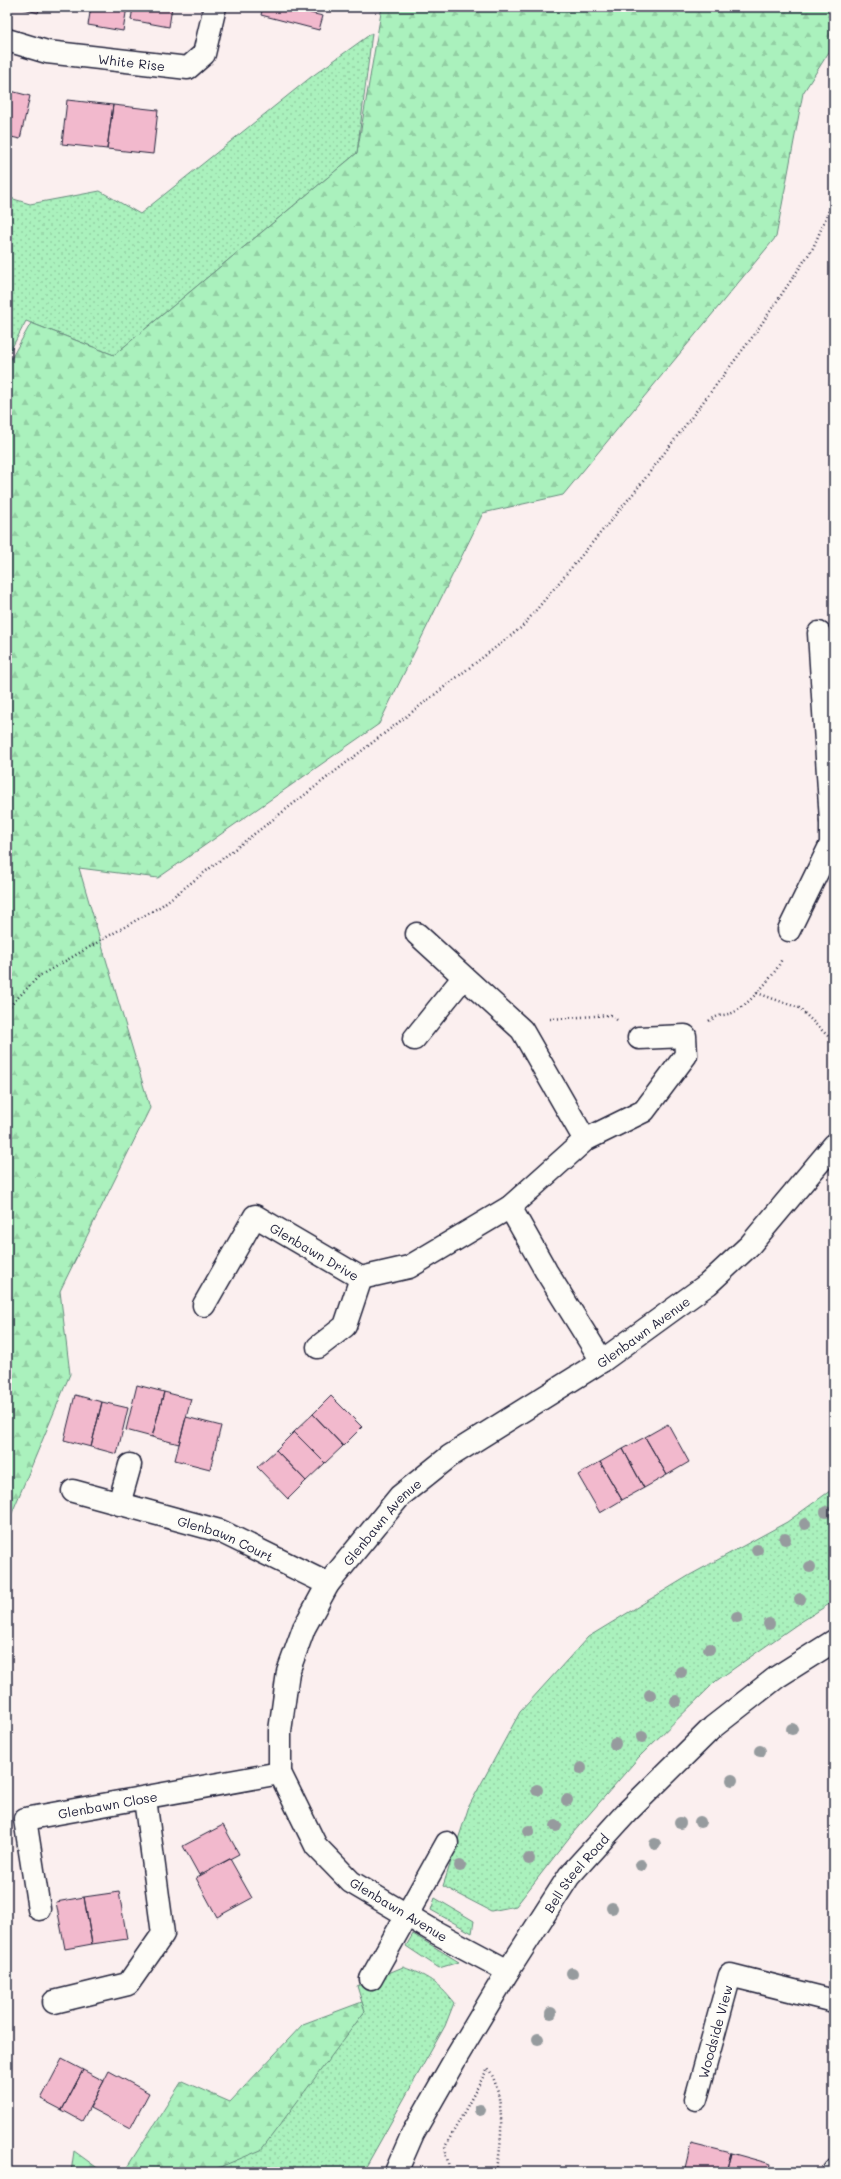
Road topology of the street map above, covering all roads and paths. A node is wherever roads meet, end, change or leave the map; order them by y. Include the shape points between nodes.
1 (215, 7) edge
2 (7, 40) edge
3 (834, 199) edge
4 (819, 633) dead end
5 (832, 821) edge
6 (789, 930) joint
7 (417, 934) dead end
8 (463, 978) junction
9 (757, 993) junction
10 (7, 1009) edge
11 (522, 1030) junction
12 (685, 1036) junction
13 (640, 1038) joint
14 (414, 1039) dead end
15 (834, 1042) edge
16 (585, 1140) junction
17 (834, 1145) edge
18 (510, 1208) junction
19 (361, 1278) junction
20 (204, 1305) dead end
21 (318, 1347) dead end
22 (602, 1361) junction
23 (130, 1466) dead end
24 (73, 1491) dead end
25 (119, 1504) junction
26 (328, 1584) junction
27 (834, 1641) edge
28 (280, 1772) junction
29 (145, 1799) junction
30 (447, 1843) dead end
31 (39, 1909) dead end
32 (407, 1915) junction
33 (508, 1971) junction
34 (371, 1979) dead end
35 (834, 2001) edge
36 (54, 2002) dead end
37 (696, 2099) dead end
38 (398, 2171) edge
39 (456, 2172) edge
40 (496, 2172) edge

1 - 2 street, White Rise via 204,54 188,68 47,52
3 - 10 path via 813,248 754,335 637,489 522,627 161,906 39,976
4 - 5 street
5 - 6 street via 831,844
6 - 9 path via 780,966
7 - 8 street
8 - 11 street
8 - 14 street
9 - 12 path via 733,1013 719,1014
9 - 15 path via 800,1008
11 - 13 path via 540,1020 611,1016
11 - 16 street
12 - 13 street
12 - 16 street, Glenbawn Drive via 686,1055 644,1111
16 - 18 street, Glenbawn Drive
17 - 22 street, Glenbawn Avenue via 750,1245 714,1279
18 - 19 street, Glenbawn Drive via 409,1267
18 - 22 street
19 - 20 street, Glenbawn Drive via 255,1216
19 - 21 street via 345,1326
22 - 26 street, Glenbawn Avenue via 450,1456 400,1496
23 - 25 street
24 - 25 street, Glenbawn Court
25 - 26 street, Glenbawn Court via 220,1531
26 - 28 street, Glenbawn Avenue via 304,1628 288,1672 280,1731
27 - 33 street, Bell Steel Road via 777,1677 713,1727 626,1813 569,1876
28 - 29 street, Glenbawn Close
28 - 32 street, Glenbawn Avenue via 316,1846 351,1882
29 - 31 street, Glenbawn Close via 25,1819
29 - 36 street via 164,1934 128,1984
30 - 32 street
32 - 33 street, Glenbawn Avenue
32 - 34 street
33 - 38 street, Bell Steel Road via 413,2132
35 - 37 street, Woodside View via 730,1975
39 - 40 path via 449,2168 445,2147 488,2068 494,2077 500,2115 500,2153

